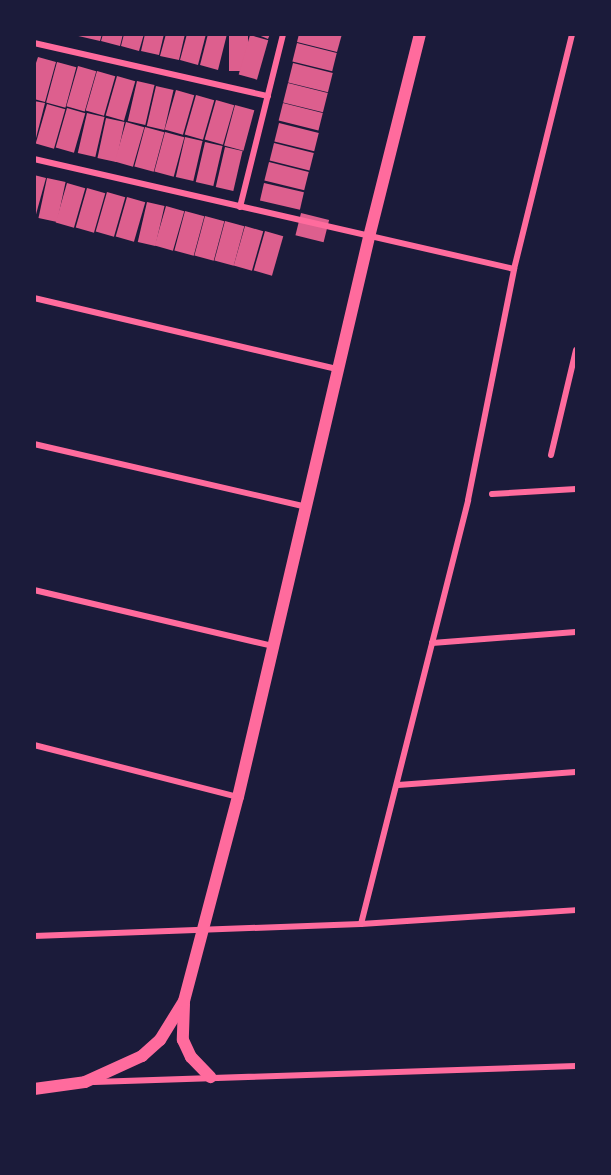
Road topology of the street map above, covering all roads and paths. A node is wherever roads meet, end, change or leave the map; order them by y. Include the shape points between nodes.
1 (283, 34) edge
2 (420, 34) edge
3 (572, 34) edge
4 (34, 43) edge
5 (268, 96) junction
6 (34, 159) edge
7 (240, 207) junction
8 (369, 237) junction
9 (514, 268) junction
10 (34, 298) edge
11 (576, 350) edge
12 (337, 369) junction
13 (34, 444) edge
14 (551, 455) dead end
15 (576, 489) edge
16 (492, 494) dead end
17 (306, 507) junction
18 (34, 591) edge
19 (576, 632) edge
20 (432, 643) junction
21 (273, 646) junction
22 (34, 745) edge
23 (576, 772) edge
24 (398, 785) junction
25 (238, 797) junction
26 (576, 910) edge
27 (361, 924) junction
28 (205, 930) junction
29 (34, 936) edge
30 (184, 1001) junction
31 (576, 1066) edge
32 (210, 1077) junction
33 (85, 1082) junction
34 (34, 1089) edge

1 - 5 street
2 - 8 main road
3 - 9 street
4 - 5 street
5 - 7 street
6 - 7 street
7 - 8 street
8 - 9 street
8 - 12 main road
9 - 20 street via 468,500
10 - 12 street
11 - 14 street
12 - 17 main road
13 - 17 street
15 - 16 street
17 - 21 main road
18 - 21 street
19 - 20 street
20 - 24 street
21 - 25 main road
22 - 25 street
23 - 24 street
24 - 27 street
25 - 28 main road
26 - 27 street
27 - 28 street
28 - 29 street
28 - 30 main road
30 - 32 main road via 183,1040 191,1057
30 - 33 main road via 160,1040 142,1056
31 - 32 street
32 - 33 street
33 - 34 main road

